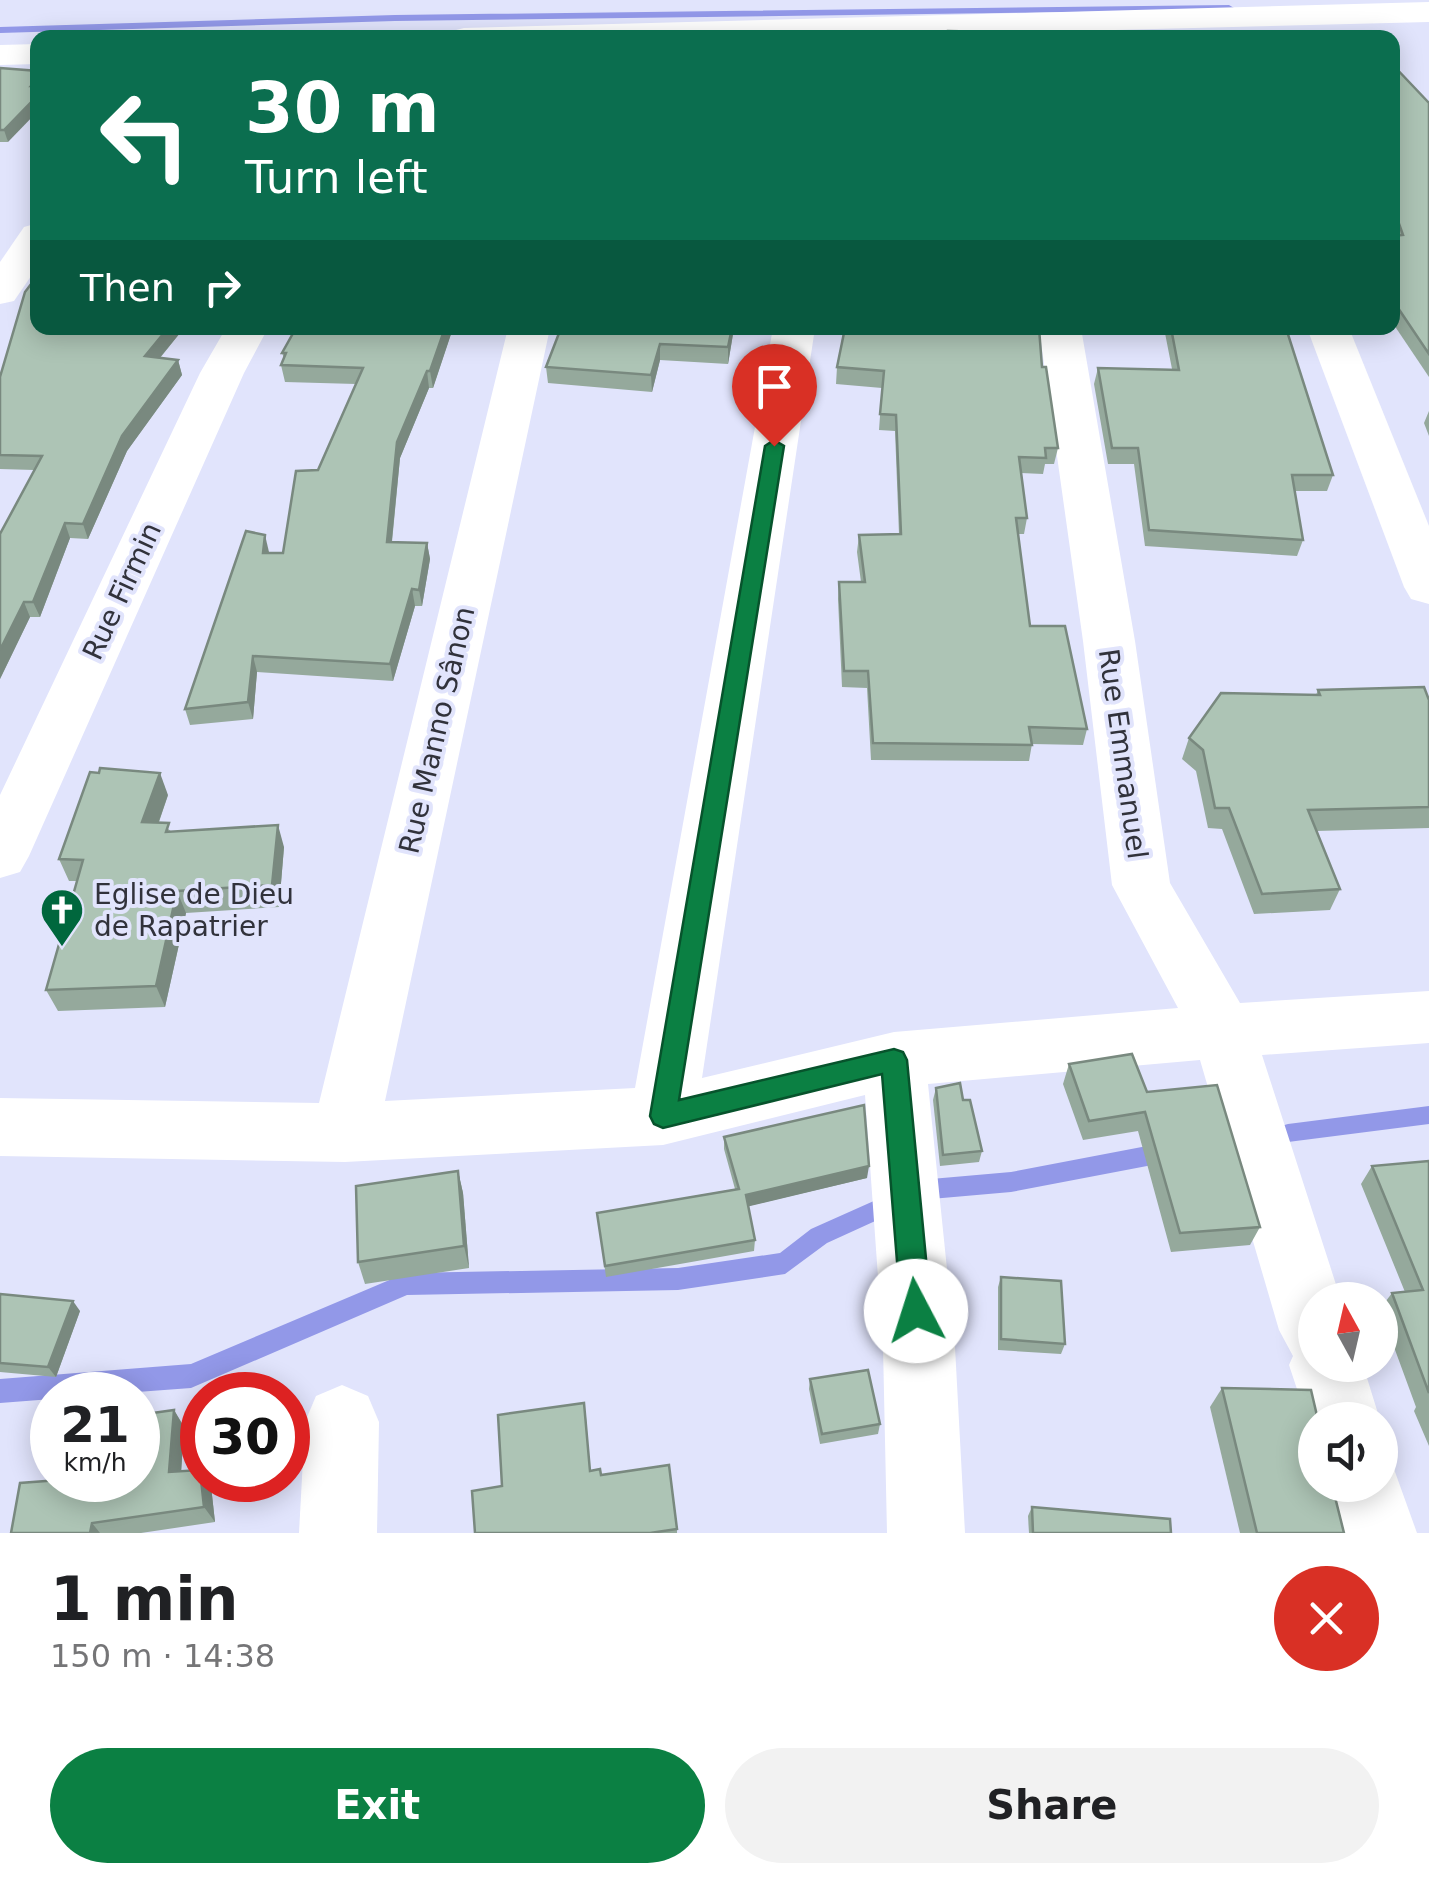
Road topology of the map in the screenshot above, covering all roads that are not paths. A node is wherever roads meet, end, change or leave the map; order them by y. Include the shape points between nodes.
1 (1428, 14) edge
2 (1193, 26) edge
3 (975, 30) edge
4 (30, 54) edge
5 (0, 56) edge
6 (30, 248) edge
7 (0, 292) edge
8 (242, 335) edge
9 (528, 335) edge
10 (793, 335) edge
11 (1061, 335) edge
12 (1331, 335) edge
13 (1429, 587) edge
14 (0, 856) edge
15 (1429, 1017) edge
16 (1222, 1031) junction
17 (894, 1060) junction
18 (663, 1116) junction
19 (0, 1127) edge
20 (345, 1134) junction
21 (1300, 1282) edge
22 (342, 1422) dead end
23 (1368, 1502) edge
24 (338, 1533) edge
25 (926, 1533) edge
26 (1378, 1533) edge

1 - 2 street
2 - 3 street
4 - 5 street
6 - 7 street
8 - 14 street, Rue Firmin
9 - 20 street, Rue Manno Sânon
10 - 18 street
11 - 16 street, Rue Emmanuel via 1141,885
12 - 13 street
15 - 16 street
16 - 17 street
16 - 21 street, Rue Emmanuel
17 - 18 street
17 - 25 street via 919,1346
18 - 20 street
19 - 20 street
22 - 24 street
23 - 26 street

